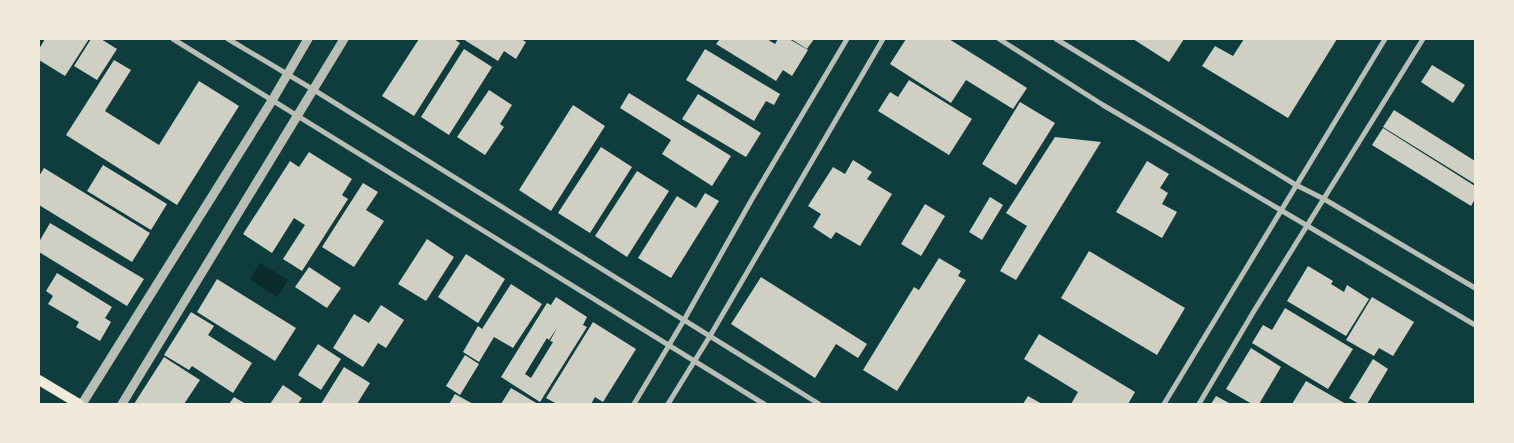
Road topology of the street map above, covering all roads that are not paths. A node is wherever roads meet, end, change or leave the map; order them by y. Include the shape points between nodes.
1 (173, 39) edge
2 (228, 39) edge
3 (308, 39) edge
4 (344, 39) edge
5 (847, 39) edge
6 (883, 39) edge
7 (999, 39) edge
8 (1056, 39) edge
9 (1385, 39) edge
10 (1423, 39) edge
11 (287, 75) junction
12 (314, 90) junction
13 (273, 99) junction
14 (298, 116) junction
15 (1296, 185) junction
16 (1324, 199) junction
17 (1282, 210) junction
18 (1308, 225) junction
19 (1475, 288) edge
20 (684, 320) junction
21 (1475, 325) edge
22 (710, 336) junction
23 (670, 345) junction
24 (694, 361) junction
25 (39, 380) edge
26 (80, 404) edge
27 (122, 404) edge
28 (634, 404) edge
29 (668, 404) edge
30 (764, 404) edge
31 (818, 404) edge
32 (1164, 404) edge
33 (1199, 404) edge

1 - 13 street
2 - 11 street
3 - 11 street
4 - 12 street
5 - 20 street
6 - 22 street
7 - 17 street
8 - 15 street
9 - 15 street
10 - 16 street
11 - 12 street
11 - 13 street
12 - 14 street
12 - 20 street
13 - 14 street
13 - 26 street
14 - 23 street
14 - 27 street
15 - 16 street
15 - 17 street
16 - 18 street
16 - 19 street
17 - 18 street
17 - 32 street
18 - 21 street
18 - 33 street
20 - 22 street
20 - 23 street
22 - 24 street
22 - 31 street
23 - 24 street
23 - 28 street
24 - 29 street
24 - 30 street
25 - 26 main road

